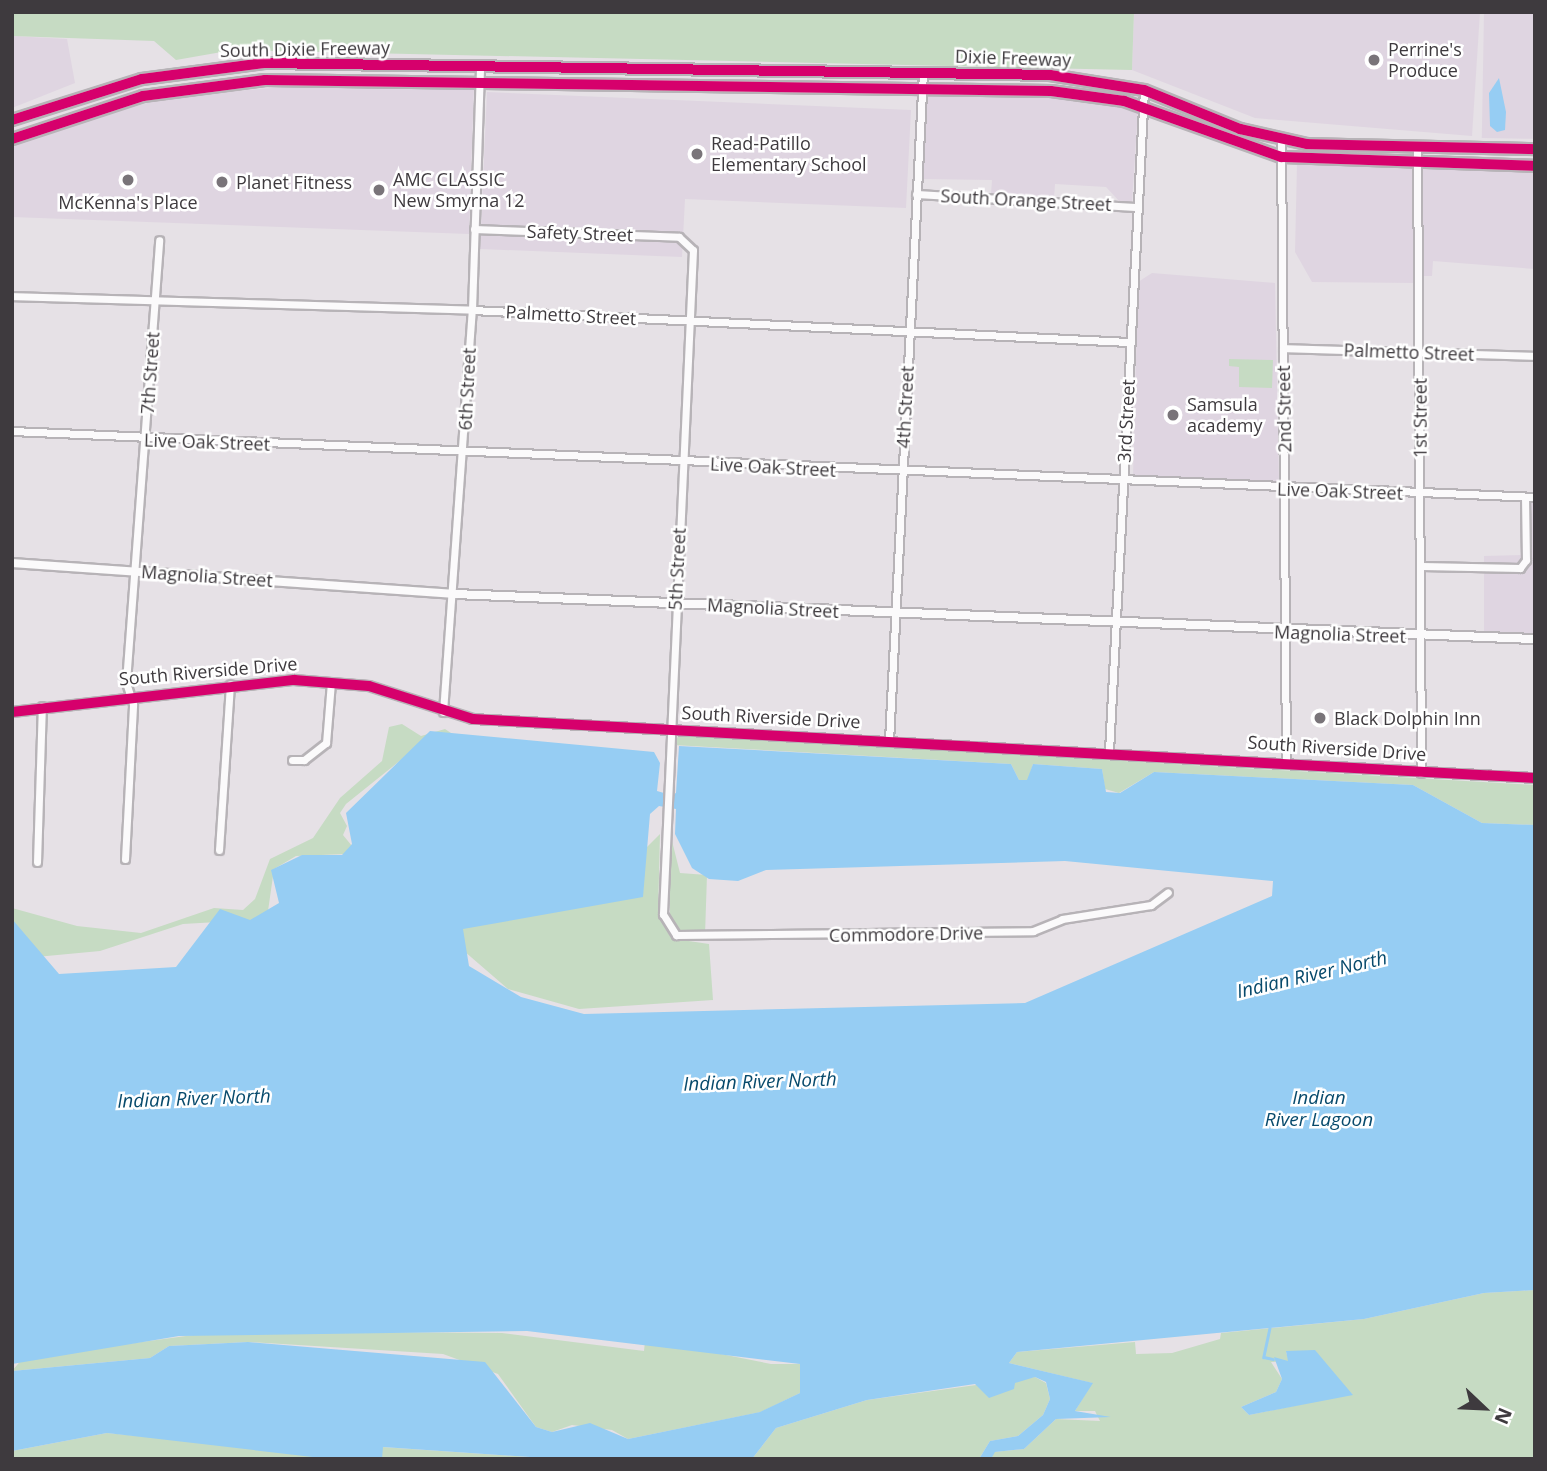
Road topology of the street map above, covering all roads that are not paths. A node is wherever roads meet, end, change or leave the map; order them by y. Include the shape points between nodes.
1 (324, 63) junction
2 (480, 66) junction
3 (706, 69) junction
4 (923, 73) junction
5 (169, 74) junction
6 (324, 79) junction
7 (479, 82) junction
8 (706, 86) junction
9 (923, 89) junction
10 (1144, 90) junction
11 (170, 91) junction
12 (1143, 107) junction
13 (12, 120) edge
14 (12, 139) edge
15 (1281, 140) junction
16 (1417, 147) junction
17 (1535, 149) edge
18 (1281, 157) junction
19 (1417, 164) junction
20 (1535, 166) edge
21 (916, 194) junction
22 (1136, 207) junction
23 (474, 229) junction
24 (159, 240) dead end
25 (686, 241) joint
26 (12, 296) edge
27 (156, 302) junction
28 (472, 310) junction
29 (690, 321) junction
30 (909, 333) junction
31 (1129, 342) junction
32 (1283, 348) junction
33 (1420, 352) junction
34 (1535, 356) edge
35 (12, 431) edge
36 (145, 440) junction
37 (463, 451) junction
38 (683, 464) junction
39 (902, 473) junction
40 (1123, 484) junction
41 (1286, 489) junction
42 (1420, 494) junction
43 (1525, 497) junction
44 (1535, 497) edge
45 (12, 563) edge
46 (1422, 566) junction
47 (134, 570) junction
48 (456, 594) junction
49 (676, 603) junction
50 (896, 614) junction
51 (1116, 625) junction
52 (1287, 633) junction
53 (1424, 636) junction
54 (1535, 639) edge
55 (331, 682) junction
56 (230, 684) junction
57 (128, 695) junction
58 (42, 706) junction
59 (12, 712) edge
60 (443, 712) junction
61 (668, 730) junction
62 (889, 741) junction
63 (1109, 751) junction
64 (292, 760) dead end
65 (1286, 761) junction
66 (1421, 773) junction
67 (1535, 778) edge
68 (219, 850) dead end
69 (125, 859) dead end
70 (37, 862) dead end
71 (1168, 891) dead end
72 (663, 899) joint

1 - 2 main road, South Dixie Freeway
1 - 5 main road, South Dixie Freeway
1 - 6 street
2 - 3 main road, Dixie Freeway
2 - 7 street, 6th Street
3 - 4 main road, Dixie Freeway
3 - 8 street
4 - 9 street, 4th Street
4 - 10 main road, Dixie Freeway via 1070,76
5 - 11 street
5 - 13 main road, South Dixie Freeway
6 - 7 main road, South Dixie Freeway
6 - 11 main road, South Dixie Freeway
7 - 8 main road, Dixie Freeway
7 - 23 street, 6th Street
8 - 9 main road, Dixie Freeway
9 - 12 main road, Dixie Freeway via 1069,92
9 - 21 street, 4th Street
10 - 12 street, 3rd Street
10 - 15 main road, Dixie Freeway
11 - 14 main road, South Dixie Freeway
12 - 18 main road, Dixie Freeway
12 - 22 street, 3rd Street
15 - 16 main road, Dixie Freeway
15 - 18 street, 2nd Street
16 - 17 main road, Dixie Freeway
16 - 19 street, 1st Street
18 - 19 main road, Dixie Freeway
18 - 32 street, 2nd Street
19 - 20 main road, Dixie Freeway
19 - 33 street, 1st Street
21 - 22 street, South Orange Street
21 - 30 street, 4th Street
22 - 31 street, 3rd Street
23 - 25 street, Safety Street
23 - 28 street, 6th Street
24 - 27 street, 7th Street
25 - 29 street, 5th Street via 693,250
26 - 27 street, Palmetto Street
27 - 28 street, Palmetto Street
27 - 36 street, 7th Street
28 - 29 street, Palmetto Street
28 - 37 street, 6th Street
29 - 30 street, Palmetto Street
29 - 38 street, 5th Street
30 - 31 street, Palmetto Street
30 - 39 street, 4th Street
31 - 40 street, 3rd Street
32 - 33 street, Palmetto Street
32 - 41 street, 2nd Street
33 - 34 street, Palmetto Street
33 - 42 street, 1st Street
35 - 36 street, Live Oak Street
36 - 37 street, Live Oak Street
36 - 47 street, 7th Street
37 - 38 street, Live Oak Street
37 - 48 street, 6th Street
38 - 39 street, Live Oak Street
38 - 49 street, 5th Street
39 - 40 street, Live Oak Street
39 - 50 street, 4th Street
40 - 41 street, Live Oak Street
40 - 51 street, 3rd Street
41 - 42 street, Live Oak Street
41 - 52 street, 2nd Street
42 - 43 street, Live Oak Street
42 - 46 street, 1st Street
43 - 44 street, Live Oak Street
43 - 46 street via 1526,560 1520,568
45 - 47 street, Magnolia Street
46 - 53 street, 1st Street
47 - 48 street, Magnolia Street
47 - 57 street, 7th Street
48 - 49 street, Magnolia Street
48 - 60 street, 6th Street
49 - 50 street, Magnolia Street
49 - 61 street, 5th Street
50 - 51 street, Magnolia Street
50 - 62 street, 4th Street
51 - 52 street, Magnolia Street
51 - 63 street, 3rd Street
52 - 53 street, Magnolia Street
52 - 65 street, 2nd Street
53 - 54 street, Magnolia Street
53 - 66 street, 1st Street
55 - 56 street, South Riverside Drive
55 - 60 street, South Riverside Drive via 394,692
55 - 64 street via 326,743 304,760
56 - 57 street, South Riverside Drive
56 - 68 street
57 - 58 street, South Riverside Drive
57 - 69 street, 7th Street via 133,704
58 - 59 street, South Riverside Drive
58 - 70 street
60 - 61 street, South Riverside Drive
61 - 62 street, South Riverside Drive
61 - 72 street, 5th Street
62 - 63 street, South Riverside Drive
63 - 65 street, South Riverside Drive
65 - 66 street, South Riverside Drive
66 - 67 street, South Riverside Drive
71 - 72 street, Commodore Drive via 1151,905 1062,919 1033,931 687,940 666,924

